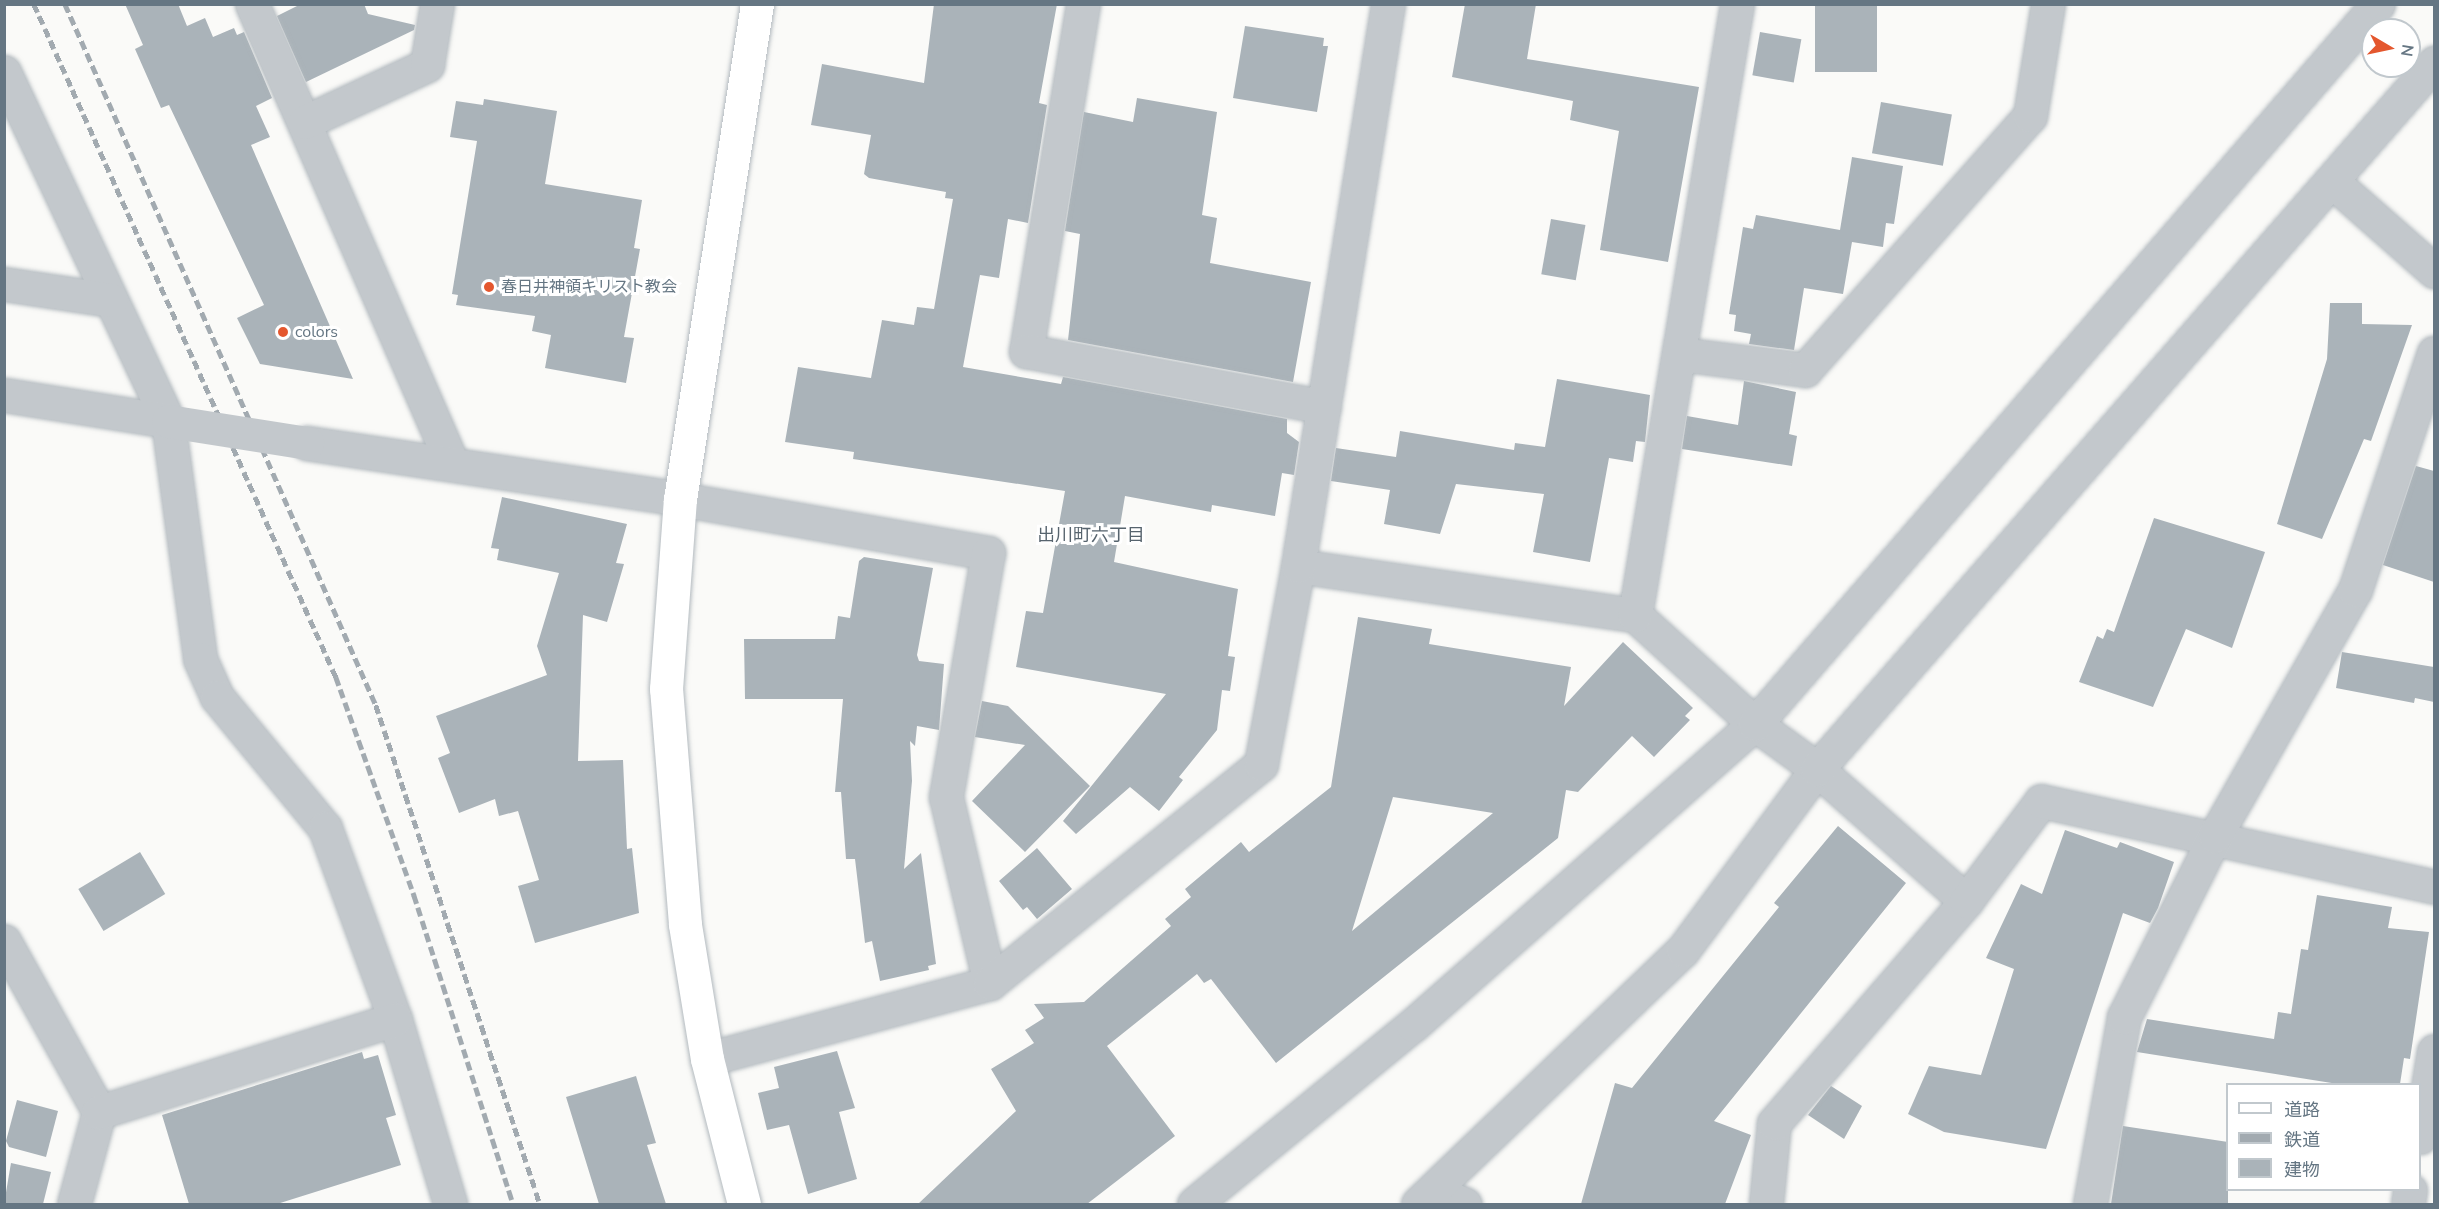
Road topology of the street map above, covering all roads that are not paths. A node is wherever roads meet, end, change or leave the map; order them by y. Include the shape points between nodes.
1 (252, 4) edge
2 (437, 4) edge
3 (757, 4) edge
4 (1083, 4) edge
5 (1388, 4) edge
6 (1737, 4) edge
7 (2048, 4) edge
8 (2378, 4) edge
9 (2434, 63) edge
10 (4, 72) edge
11 (305, 122) junction
12 (2333, 182) junction
13 (2434, 271) edge
14 (4, 284) edge
15 (111, 300) junction
16 (2434, 353) edge
17 (1680, 354) junction
18 (4, 395) edge
19 (1324, 407) junction
20 (168, 421) junction
21 (452, 463) junction
22 (680, 499) junction
23 (1298, 566) junction
24 (1635, 615) junction
25 (1755, 724) junction
26 (1817, 769) junction
27 (2215, 836) junction
28 (2434, 886) edge
29 (1966, 901) junction
30 (4, 941) edge
31 (990, 982) junction
32 (395, 1018) junction
33 (2434, 1051) edge
34 (707, 1059) junction
35 (99, 1112) junction
36 (2421, 1131) edge
37 (1426, 1198) edge
38 (74, 1204) edge
39 (450, 1204) edge
40 (744, 1204) edge
41 (1194, 1204) edge
42 (1465, 1204) edge
43 (1766, 1204) edge
44 (2090, 1204) edge

1 - 11 street
2 - 11 street via 427,65
3 - 22 street
4 - 19 street via 1026,351
5 - 19 street
6 - 17 street
7 - 17 street via 2030,116 1805,370
8 - 25 street
9 - 12 street
10 - 15 street
11 - 21 street
12 - 13 street
12 - 26 street
14 - 15 street
15 - 20 street
16 - 27 street via 2355,590
17 - 24 street
18 - 20 street
19 - 23 street
20 - 21 street, bridge
20 - 32 street via 200,659 217,697 325,828
21 - 22 street
22 - 31 street via 988,553 946,796
22 - 34 street via 666,689 685,924
23 - 24 street
23 - 31 street via 1261,764
24 - 25 street
25 - 26 street
25 - 41 street via 1413,1025
26 - 29 street
26 - 37 street via 1683,950
27 - 28 street
27 - 29 street via 2042,801
27 - 44 street via 2124,1017
29 - 43 street via 1774,1123
30 - 35 street
31 - 34 street
32 - 35 street
32 - 39 street
33 - 36 street
34 - 40 street
35 - 38 street
37 - 42 street

